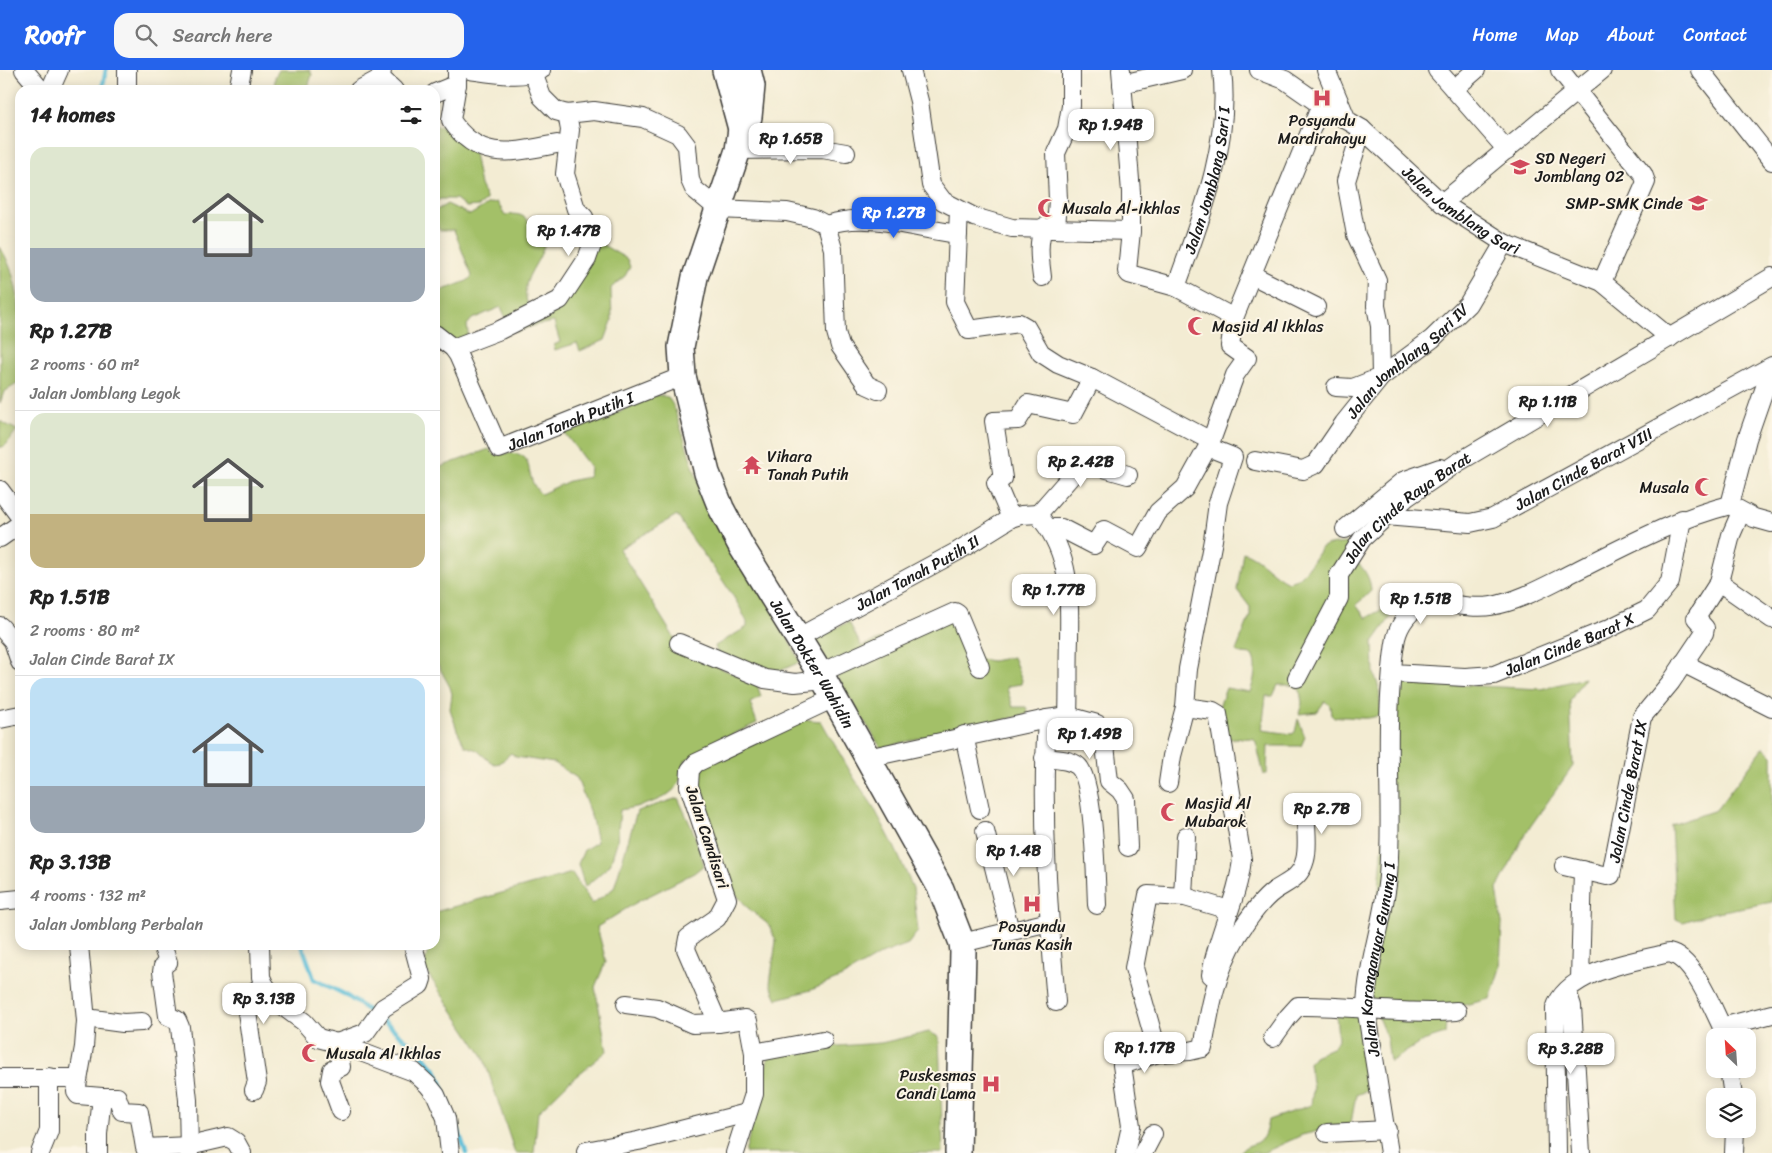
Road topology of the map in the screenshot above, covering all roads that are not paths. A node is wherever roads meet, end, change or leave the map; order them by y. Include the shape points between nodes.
1 (24, 70) edge
2 (59, 70) edge
3 (127, 70) edge
4 (242, 70) edge
5 (470, 70) edge
6 (725, 70) edge
7 (748, 70) edge
8 (911, 70) edge
9 (1071, 70) edge
10 (1182, 70) edge
11 (1222, 70) edge
12 (1259, 70) edge
13 (1326, 70) edge
14 (1438, 70) edge
15 (1476, 70) edge
16 (1560, 70) edge
17 (1602, 70) edge
18 (1700, 70) edge
19 (537, 72) edge
20 (457, 77) edge
21 (1121, 77) edge
22 (386, 79) edge
23 (37, 85) edge
24 (52, 85) edge
25 (127, 85) edge
26 (239, 85) edge
27 (371, 85) edge
28 (1454, 89) junction
29 (440, 90) edge
30 (1576, 92) junction
31 (1320, 105) junction
32 (567, 114) junction
33 (1354, 125) junction
34 (739, 140) junction
35 (557, 144) dead end
36 (1507, 150) junction
37 (846, 153) dead end
38 (1772, 161) edge
39 (1442, 203) junction
40 (718, 208) junction
41 (959, 210) junction
42 (826, 225) junction
43 (1050, 227) junction
44 (1131, 231) junction
45 (958, 234) junction
46 (1504, 243) junction
47 (1772, 267) edge
48 (1252, 275) junction
49 (1042, 277) dead end
50 (1766, 280) edge
51 (1602, 282) junction
52 (1176, 287) junction
53 (1316, 307) dead end
54 (1234, 318) junction
55 (440, 338) edge
56 (1670, 338) junction
57 (456, 352) junction
58 (1772, 366) edge
59 (683, 376) junction
60 (1381, 377) junction
61 (1092, 378) junction
62 (1336, 387) dead end
63 (878, 390) dead end
64 (1209, 444) junction
65 (1255, 461) dead end
66 (1457, 463) junction
67 (1128, 474) dead end
68 (0, 490) edge
69 (1735, 508) junction
70 (15, 510) edge
71 (1385, 516) junction
72 (1010, 518) junction
73 (1682, 519) junction
74 (1043, 521) junction
75 (1772, 524) edge
76 (15, 528) edge
77 (1345, 529) dead end
78 (0, 538) edge
79 (1719, 582) junction
80 (1772, 619) edge
81 (0, 626) edge
82 (799, 636) junction
83 (679, 643) dead end
84 (15, 647) edge
85 (1683, 663) junction
86 (980, 667) dead end
87 (1392, 673) junction
88 (1298, 678) dead end
89 (826, 684) junction
90 (1185, 708) junction
91 (1772, 708) edge
92 (15, 716) edge
93 (1068, 716) junction
94 (0, 719) edge
95 (1047, 719) junction
96 (964, 735) junction
97 (867, 758) junction
98 (1044, 758) junction
99 (1168, 783) dead end
100 (980, 809) dead end
101 (1306, 811) dead end
102 (985, 831) dead end
103 (1186, 836) dead end
104 (1128, 847) dead end
105 (1564, 866) dead end
106 (1583, 870) junction
107 (1183, 897) junction
108 (15, 900) edge
109 (0, 901) edge
110 (1098, 905) dead end
111 (1230, 910) junction
112 (1049, 922) junction
113 (1010, 932) junction
114 (962, 943) junction
115 (79, 950) edge
116 (164, 950) edge
117 (260, 950) edge
118 (414, 950) edge
119 (1580, 979) junction
120 (264, 984) junction
121 (1567, 991) junction
122 (1212, 996) junction
123 (1056, 1002) dead end
124 (626, 1004) dead end
125 (1366, 1007) junction
126 (1457, 1011) dead end
127 (1772, 1014) edge
128 (86, 1018) junction
129 (142, 1022) dead end
130 (718, 1023) junction
131 (1721, 1028) edge
132 (1732, 1028) edge
133 (1274, 1038) dead end
134 (823, 1040) dead end
135 (337, 1042) junction
136 (754, 1053) junction
137 (1158, 1053) junction
138 (49, 1077) junction
139 (0, 1078) edge
140 (77, 1078) junction
141 (254, 1090) dead end
142 (102, 1097) junction
143 (341, 1111) dead end
144 (1579, 1111) junction
145 (1555, 1112) junction
146 (747, 1113) junction
147 (1387, 1130) junction
148 (1327, 1133) dead end
149 (1153, 1134) dead end
150 (1735, 1138) edge
151 (189, 1150) edge
152 (586, 1150) dead end
153 (731, 1150) edge
154 (40, 1153) edge
155 (98, 1153) edge
156 (242, 1153) edge
157 (450, 1153) edge
158 (958, 1153) edge
159 (1125, 1153) edge
160 (1143, 1153) edge
161 (1389, 1153) edge
162 (1557, 1153) edge
163 (1582, 1153) edge
164 (1734, 1153) edge

1 - 23 street
2 - 24 street
3 - 25 street
4 - 26 street
5 - 19 street via 506,74
6 - 34 highway
7 - 34 highway, Jalan Dokter Wahidin via 752,86 749,117
8 - 41 street via 919,101 931,185 943,201
9 - 43 street via 1071,106 1067,129 1056,153 1058,200
10 - 21 street
11 - 52 street, Jalan Jomblang Sari I via 1223,120 1207,200
12 - 31 street, Jalan Jomblang Sari via 1285,80
13 - 33 street
14 - 28 street
15 - 28 street
16 - 30 street
17 - 30 street
18 - 38 street
19 - 32 street via 538,90 548,105
20 - 29 street
20 - 35 street via 451,120 467,140 491,152
21 - 44 street via 1132,192
22 - 27 street
28 - 36 street
30 - 36 street
30 - 51 street via 1643,174 1646,182
31 - 33 street, Jalan Jomblang Sari
31 - 48 street
32 - 40 street via 587,110 643,118 678,134 687,146 690,180 694,189
32 - 57 street via 570,130 565,174 576,209 584,217 593,242 587,259 560,300
33 - 39 street, Jalan Jomblang Sari
33 - 60 street via 1346,181 1356,235 1376,280
34 - 37 street via 756,148 822,149
34 - 40 highway, Jalan Dokter Wahidin
36 - 39 street
39 - 46 street, Jalan Jomblang Sari
40 - 42 street via 787,212 813,218
40 - 59 highway, Jalan Dokter Wahidin via 689,301 681,347
41 - 43 street via 1012,228
41 - 45 street
42 - 45 street via 836,221 886,221
42 - 63 street via 834,249 836,332 840,346 867,385
43 - 44 street
43 - 49 street via 1041,235 1039,257
44 - 52 street via 1128,273
45 - 61 street via 955,305 968,328 1019,323 1026,328 1041,353
46 - 51 street, Jalan Jomblang Sari
46 - 60 street, Jalan Jomblang Sari IV via 1468,304 1432,339
47 - 50 street, Jalan Cinde Raya Barat
48 - 53 street
48 - 54 street
50 - 56 street, Jalan Cinde Raya Barat
51 - 56 street, Jalan Jomblang Sari
52 - 54 street
54 - 64 street via 1230,346 1247,358 1235,375
55 - 57 street
56 - 66 street, Jalan Cinde Raya Barat
57 - 59 street, Jalan Tanah Putih I via 499,449
58 - 69 street, Jalan Cinde Barat IX via 1747,439
58 - 71 street, Jalan Cinde Barat VIII via 1493,518 1470,523
59 - 82 highway, Jalan Dokter Wahidin via 707,473 721,508 741,546
60 - 62 street via 1353,388
60 - 65 street, Jalan Jomblang Sari IV via 1316,464 1303,470
61 - 64 street
61 - 72 street via 1073,414 1028,404 1018,420 994,421 1002,478 996,483
64 - 74 street via 1185,488 1158,512 1138,548 1104,530 1094,545
64 - 90 street via 1233,456 1218,503 1188,668
66 - 71 street, Jalan Cinde Raya Barat via 1406,497
66 - 77 street via 1403,480
67 - 74 street via 1080,464
68 - 70 street
69 - 73 street
69 - 75 street
69 - 79 street, Jalan Cinde Barat IX
71 - 88 street, Jalan Cinde Raya Barat via 1362,539 1339,575 1339,598
72 - 74 street, Jalan Tanah Putih II via 1020,515
72 - 82 street, Jalan Tanah Putih II via 958,551
73 - 87 street via 1537,590 1492,606 1472,608 1452,603 1423,603 1403,621 1395,644
73 - 87 street, Jalan Cinde Barat X via 1670,582 1647,610 1494,675 1466,677
74 - 93 street via 1062,555 1068,579 1071,618
76 - 78 street
79 - 80 street
79 - 85 street, Jalan Cinde Barat IX via 1696,618 1705,628 1704,633
81 - 84 street
82 - 89 highway, Jalan Dokter Wahidin
83 - 89 street via 764,679
85 - 91 street
85 - 106 street, Jalan Cinde Barat IX via 1639,725 1611,875
86 - 89 street via 955,612
87 - 125 street, Jalan Karanganyar Gunung I via 1387,723 1391,822 1387,878
89 - 97 highway, Jalan Dokter Wahidin
89 - 130 street, Jalan Candisari via 696,763 690,770 689,786 727,898 717,918 688,938 685,944
90 - 99 street
90 - 111 street via 1216,712 1223,734 1242,859 1240,882
92 - 94 street
93 - 95 street
93 - 104 street via 1097,724 1101,730 1109,781 1126,799
95 - 96 street
95 - 98 street
96 - 97 street
96 - 100 street
97 - 114 highway, Jalan Dokter Wahidin via 941,889
98 - 110 street via 1072,762 1082,772 1092,822
98 - 112 street
101 - 122 street via 1302,866 1289,883 1273,892 1238,934 1224,960
102 - 113 street
103 - 107 street
105 - 106 street, Jalan Cinde Barat IX
106 - 119 street
107 - 111 street
107 - 137 street via 1148,895 1134,968
108 - 109 street
111 - 122 street via 1221,930 1210,981
112 - 113 street
112 - 123 street
113 - 114 street
114 - 158 highway, Jalan Dokter Wahidin
115 - 128 street
116 - 151 street via 168,962 162,966 168,1016 177,1020 180,1027 188,1100
117 - 120 street
118 - 135 street via 422,982 378,1016 361,1036
119 - 121 street
119 - 131 street via 1660,955 1677,955 1690,968
120 - 135 street via 277,1002 304,1022 318,1038
120 - 141 street via 249,996 246,1005 257,1082
121 - 144 street via 1572,1006
121 - 145 street via 1555,1009
122 - 137 street via 1203,1048
124 - 130 street via 656,1008 693,1024
125 - 126 street via 1434,1013
125 - 133 street via 1298,1006
125 - 147 street, Jalan Karanganyar Gunung I
127 - 132 street
128 - 129 street
128 - 140 street
130 - 136 street via 748,1021
134 - 136 street
135 - 143 street via 341,1067 332,1070 330,1081
135 - 157 street via 414,1072 428,1085 446,1118
136 - 146 street via 754,1094
137 - 159 street via 1122,1065 1131,1126
138 - 139 street
138 - 140 street
138 - 154 street via 50,1125
140 - 142 street via 78,1095
142 - 151 street via 117,1097 122,1111 139,1112 145,1148
142 - 155 street
144 - 145 street
144 - 163 street
145 - 162 street
146 - 152 street via 638,1141
146 - 153 street
147 - 148 street
147 - 161 street, Jalan Karanganyar Gunung I
149 - 160 street
150 - 164 street
151 - 156 street via 228,1137 236,1142

